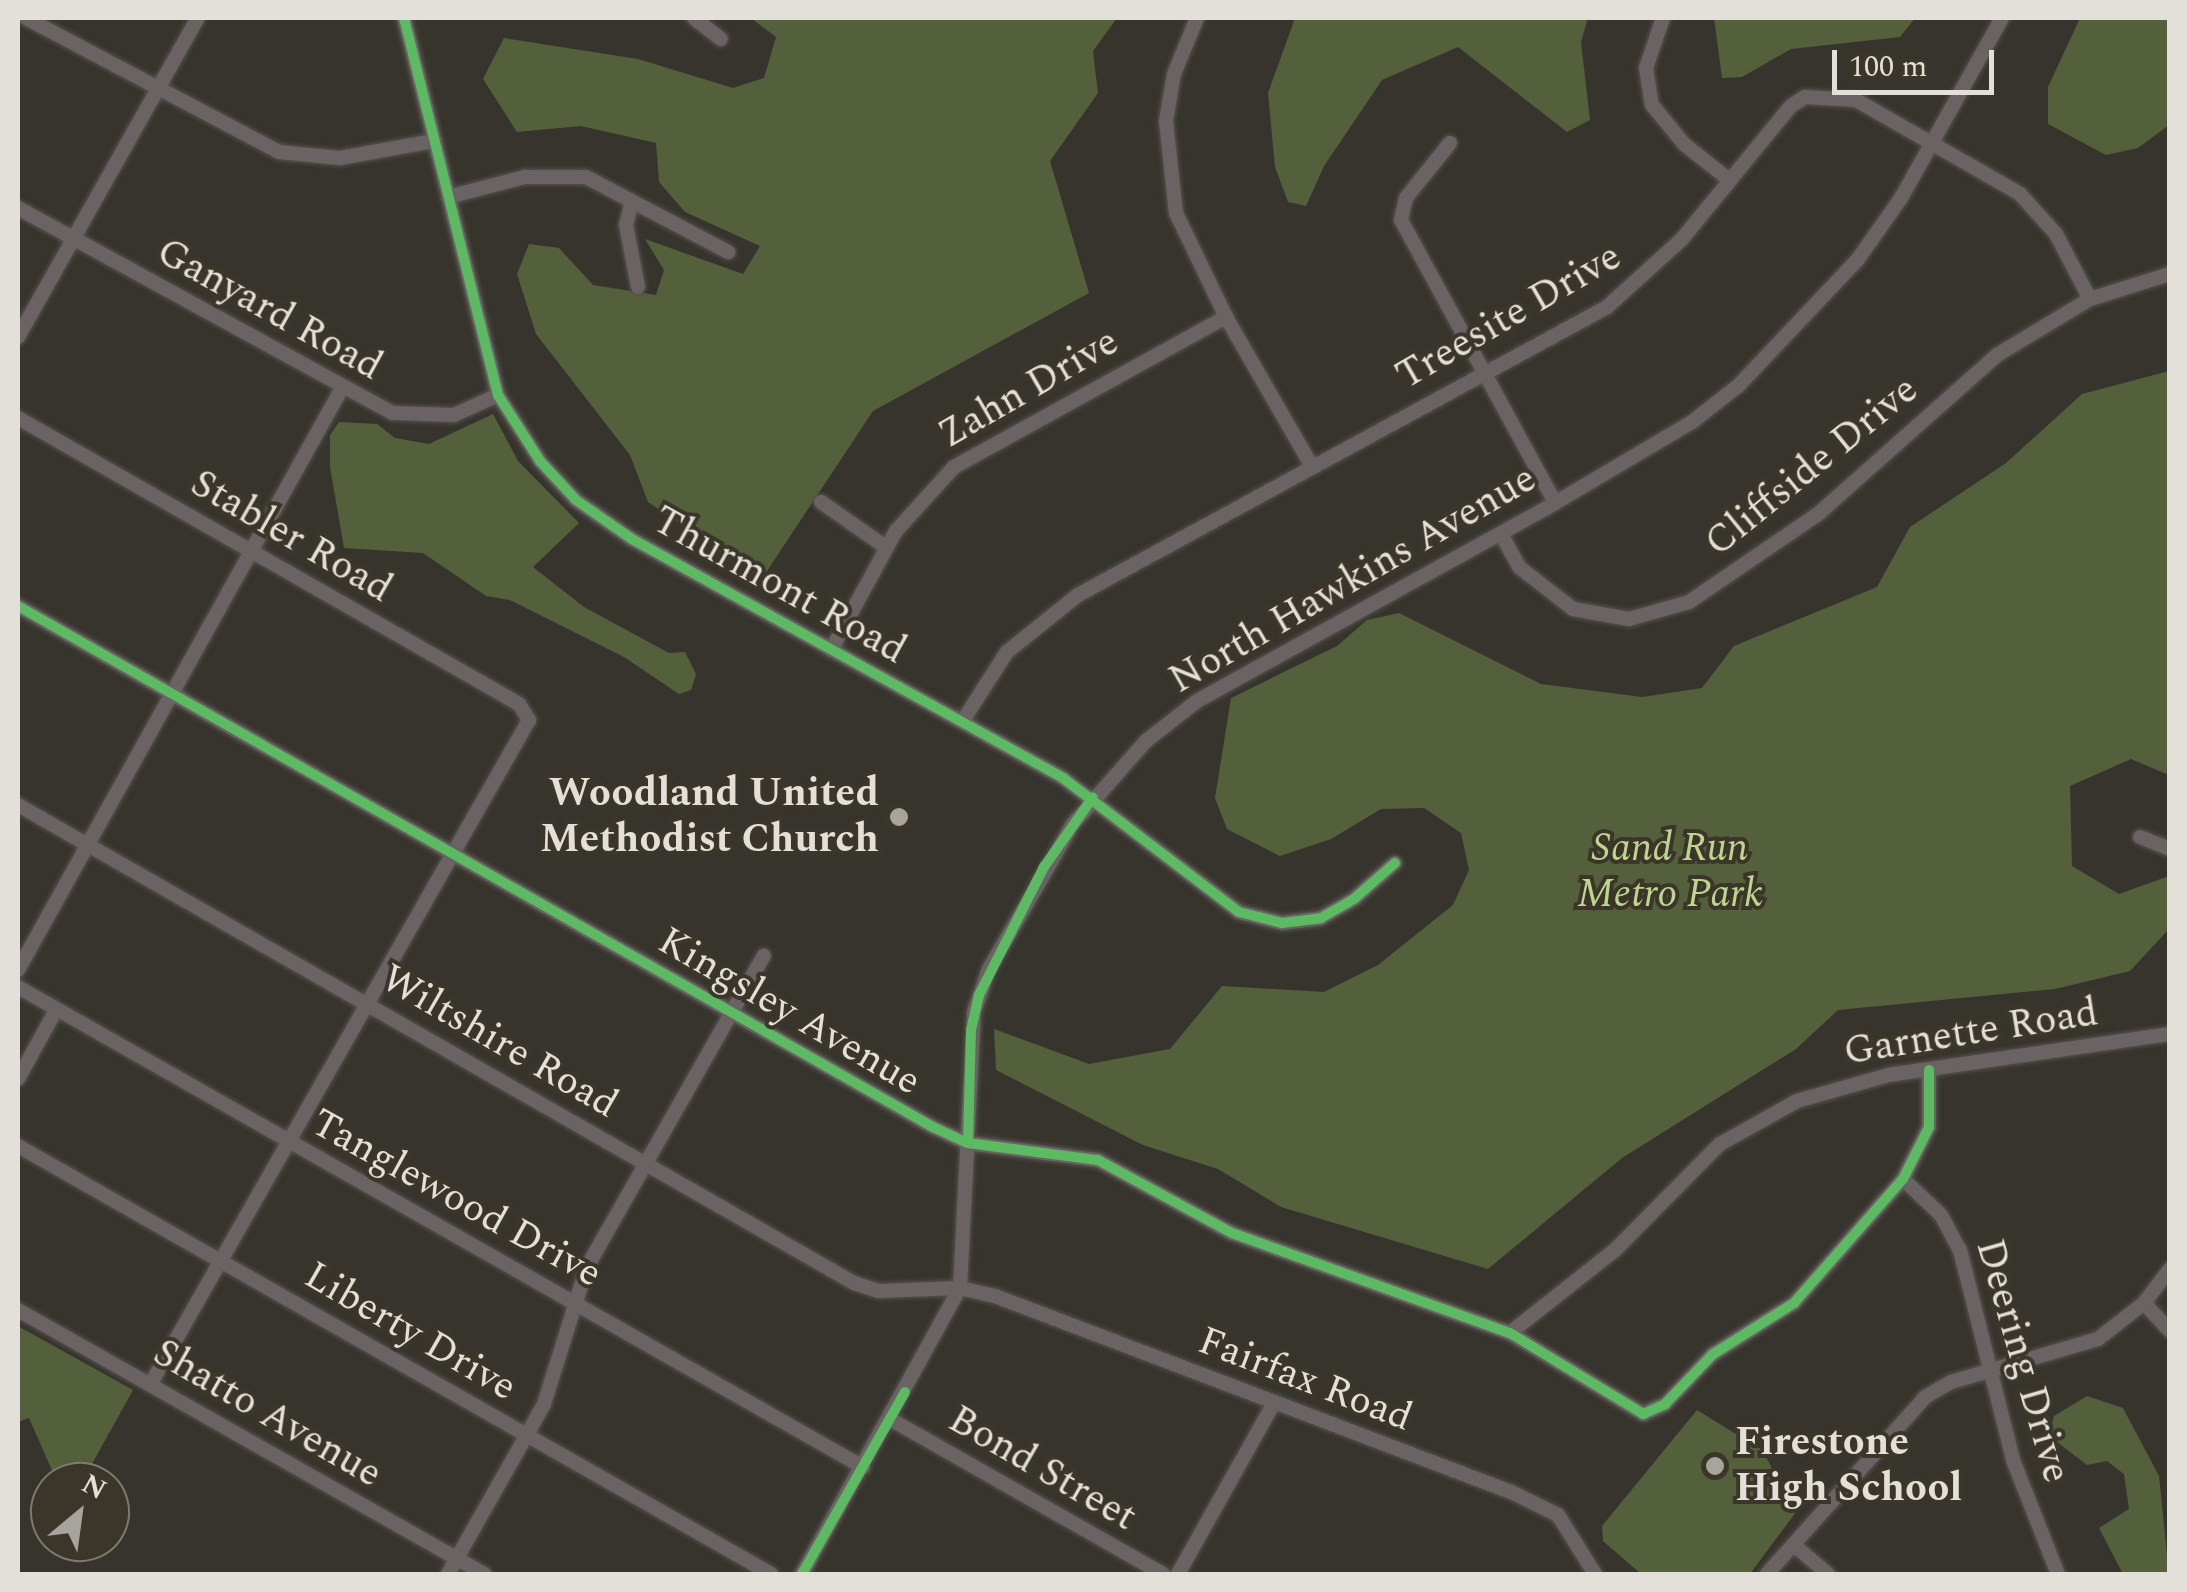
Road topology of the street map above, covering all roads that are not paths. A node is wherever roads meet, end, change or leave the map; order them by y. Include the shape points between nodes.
1 (26, 18) edge
2 (198, 18) edge
3 (404, 18) edge
4 (694, 18) edge
5 (1197, 18) edge
6 (1663, 18) edge
7 (2002, 18) edge
8 (721, 39) dead end
9 (156, 90) junction
10 (434, 140) junction
11 (1933, 142) junction
12 (1450, 143) dead end
13 (1728, 179) junction
14 (448, 197) junction
15 (632, 200) junction
16 (18, 208) edge
17 (72, 239) junction
18 (728, 252) dead end
19 (2170, 274) edge
20 (638, 287) dead end
21 (2090, 299) junction
22 (1226, 317) junction
23 (18, 336) edge
24 (1483, 373) junction
25 (342, 390) junction
26 (498, 396) junction
27 (18, 418) edge
28 (1311, 465) junction
29 (820, 502) dead end
30 (1555, 503) junction
31 (1500, 534) junction
32 (887, 548) junction
33 (249, 552) junction
34 (18, 606) edge
35 (830, 650) junction
36 (172, 694) junction
37 (962, 722) junction
38 (1094, 797) junction
39 (18, 806) edge
40 (2140, 837) dead end
41 (88, 846) junction
42 (2170, 848) edge
43 (453, 855) junction
44 (1395, 862) dead end
45 (764, 956) dead end
46 (18, 970) edge
47 (18, 987) edge
48 (366, 1005) junction
49 (56, 1010) junction
50 (731, 1012) junction
51 (2170, 1034) edge
52 (1929, 1070) junction
53 (18, 1079) edge
54 (288, 1141) junction
55 (968, 1143) junction
56 (18, 1146) edge
57 (645, 1163) junction
58 (1903, 1179) junction
59 (220, 1262) junction
60 (2170, 1269) edge
61 (960, 1288) junction
62 (574, 1302) junction
63 (2144, 1303) junction
64 (18, 1310) edge
65 (2170, 1331) edge
66 (1510, 1333) junction
67 (1990, 1371) junction
68 (150, 1385) junction
69 (1274, 1403) junction
70 (890, 1419) junction
71 (526, 1435) junction
72 (862, 1467) junction
73 (1794, 1544) junction
74 (456, 1558) junction
75 (805, 1573) edge
76 (448, 1574) edge
77 (484, 1574) edge
78 (771, 1574) edge
79 (1163, 1574) edge
80 (1178, 1574) edge
81 (1596, 1574) edge
82 (1768, 1574) edge
83 (1828, 1574) edge
84 (2058, 1574) edge

1 - 9 street
2 - 9 street
3 - 10 street, Thurmont Road
4 - 8 street
5 - 22 street via 1174,74 1166,158 1180,224
6 - 13 street via 1646,68 1652,105 1684,144
7 - 11 street, North Hawkins Avenue
9 - 10 street via 255,144 296,156 340,158
9 - 17 street
10 - 14 street, Thurmont Road
11 - 13 street, Treesite Drive via 1856,100 1805,96
11 - 21 street, Treesite Drive via 2039,212
11 - 30 street, North Hawkins Avenue via 1858,259 1784,343 1692,422
12 - 24 street via 1406,198 1401,220
13 - 24 street, Treesite Drive via 1650,274 1607,307
14 - 15 street via 553,174 586,177
14 - 26 street, Thurmont Road
15 - 18 street
15 - 20 street via 626,226
16 - 17 street, Ganyard Road
17 - 23 street
17 - 25 street, Ganyard Road
19 - 21 street, Cliffside Drive
21 - 31 street, Cliffside Drive via 1997,355 1818,514 1689,602 1629,620 1573,609 1519,567
22 - 28 street
22 - 32 street, Zahn Drive via 974,454 925,495
24 - 28 street, Treesite Drive
24 - 30 street
25 - 26 street, Ganyard Road via 420,417 454,415
25 - 33 street
26 - 35 street, Thurmont Road via 540,461 590,511
27 - 33 street, Stabler Road
28 - 37 street, Treesite Drive via 1054,611 996,665
29 - 32 street
30 - 31 street, North Hawkins Avenue
31 - 38 street, North Hawkins Avenue via 1196,702 1146,741
32 - 35 street, Zahn Drive
33 - 36 street
33 - 43 street, Stabler Road via 519,704 528,716
34 - 36 street, Kingsley Avenue
35 - 37 street, Thurmont Road
36 - 41 street
36 - 43 street, Kingsley Avenue
37 - 38 street, Thurmont Road
38 - 44 street, Thurmont Road via 1225,904 1272,922 1331,914
38 - 55 street, North Hawkins Avenue via 1045,865 988,972 972,1030
39 - 41 street, Wiltshire Road
40 - 42 street
41 - 46 street
41 - 48 street, Wiltshire Road
43 - 48 street
43 - 50 street, Kingsley Avenue
45 - 50 street
47 - 49 street, Tanglewood Drive
48 - 54 street
48 - 57 street, Wiltshire Road
49 - 53 street
49 - 54 street, Tanglewood Drive
50 - 55 street, Kingsley Avenue
50 - 57 street
51 - 52 street, Garnette Road
52 - 58 street via 1928,1127
52 - 66 street, Garnette Road via 1850,1082 1751,1123 1680,1180 1615,1250
54 - 59 street
54 - 62 street, Tanglewood Drive
55 - 61 street, North Hawkins Avenue
55 - 66 street, Kingsley Avenue via 1098,1160 1232,1233
56 - 59 street, Liberty Drive
57 - 61 street, Wiltshire Road via 854,1283 898,1292
57 - 62 street
58 - 66 street, Kingsley Avenue via 1780,1314 1714,1354 1656,1409 1643,1414
58 - 67 street, Deering Drive via 1941,1215 1960,1250
59 - 68 street
59 - 71 street, Liberty Drive
60 - 63 street
61 - 69 street, Fairfax Road
61 - 70 street, North Hawkins Avenue
62 - 71 street via 553,1383
62 - 72 street, Tanglewood Drive
63 - 65 street
63 - 67 street via 2078,1348
64 - 68 street, Shatto Avenue
67 - 73 street via 1951,1382 1912,1409
67 - 84 street, Deering Drive via 2018,1479
68 - 74 street, Shatto Avenue
69 - 80 street
69 - 81 street, Fairfax Road via 1543,1506 1564,1522
70 - 72 street, North Hawkins Avenue
70 - 79 street, Bond Street
71 - 74 street
71 - 78 street, Liberty Drive
72 - 75 street, North Hawkins Avenue
73 - 82 street
73 - 83 street
74 - 76 street
74 - 77 street, Shatto Avenue

